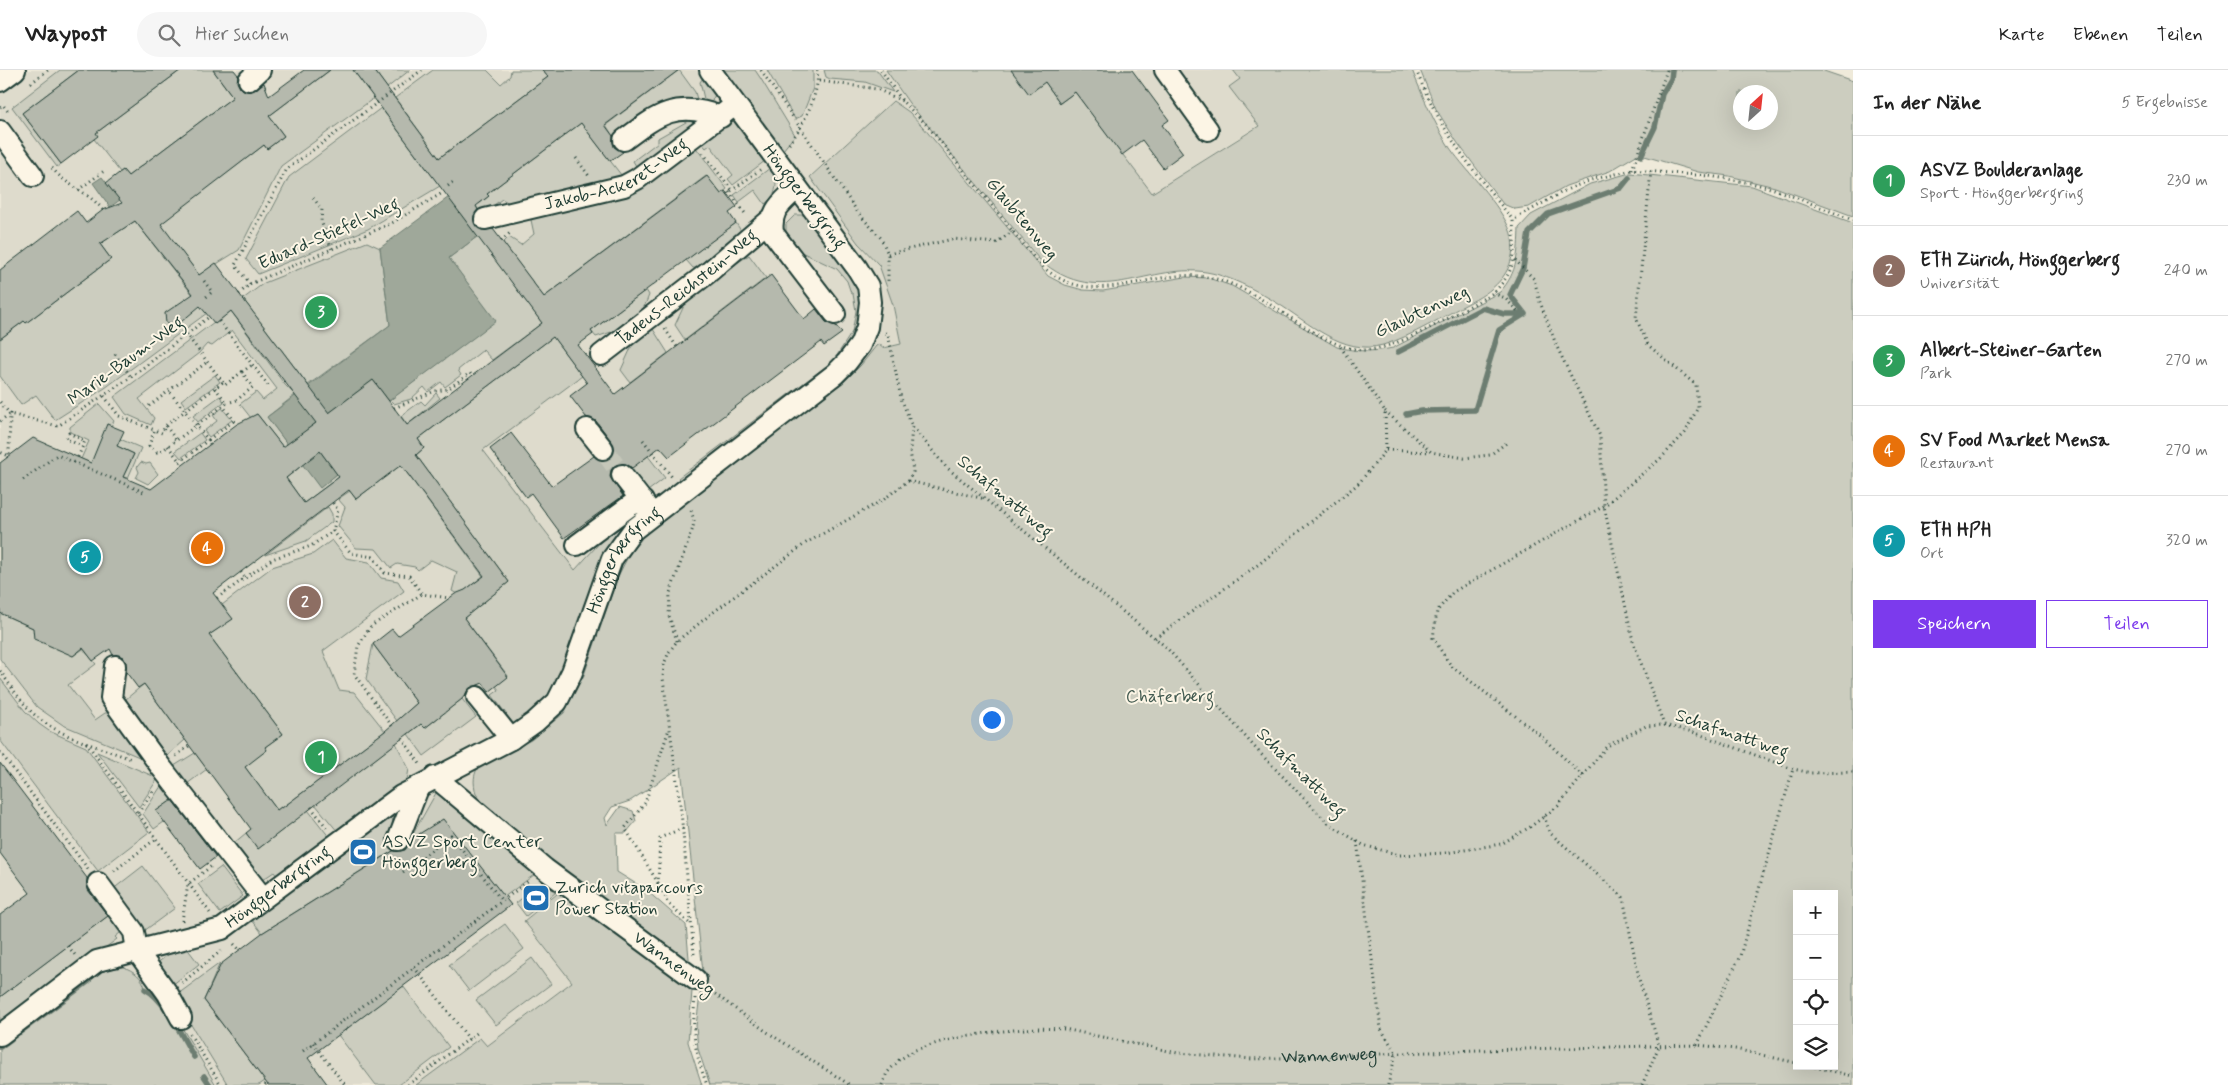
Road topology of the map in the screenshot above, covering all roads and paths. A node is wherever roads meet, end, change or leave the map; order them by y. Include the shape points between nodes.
1 (15, 70) edge
2 (422, 70) edge
3 (710, 70) edge
4 (761, 70) edge
5 (817, 70) edge
6 (881, 70) edge
7 (1165, 70) edge
8 (1416, 70) edge
9 (1667, 70) edge
10 (0, 81) edge
11 (819, 81) junction
12 (903, 102) junction
13 (728, 111) junction
14 (800, 130) junction
15 (1208, 130) dead end
16 (0, 131) edge
17 (692, 138) junction
18 (624, 140) dead end
19 (784, 151) dead end
20 (762, 168) dead end
21 (1632, 170) junction
22 (104, 171) dead end
23 (1651, 171) junction
24 (33, 176) dead end
25 (61, 180) dead end
26 (456, 180) dead end
27 (448, 186) dead end
28 (797, 188) junction
29 (78, 190) junction
30 (444, 192) dead end
31 (729, 192) junction
32 (313, 198) dead end
33 (103, 210) dead end
34 (485, 219) dead end
35 (1513, 220) junction
36 (1853, 220) edge
37 (764, 224) junction
38 (1013, 232) junction
39 (881, 238) dead end
40 (332, 250) junction
41 (888, 254) dead end
42 (1515, 260) junction
43 (204, 281) dead end
44 (250, 284) junction
45 (1493, 293) junction
46 (239, 294) dead end
47 (206, 296) dead end
48 (1519, 313) dead end
49 (834, 314) dead end
50 (210, 317) dead end
51 (219, 320) dead end
52 (867, 327) junction
53 (186, 334) junction
54 (1340, 345) junction
55 (115, 354) dead end
56 (601, 355) dead end
57 (207, 362) junction
58 (252, 365) junction
59 (242, 372) junction
60 (472, 376) dead end
61 (131, 377) junction
62 (223, 382) junction
63 (215, 388) junction
64 (270, 388) dead end
65 (169, 391) junction
66 (104, 396) junction
67 (0, 402) edge
68 (227, 403) junction
69 (149, 406) dead end
70 (223, 406) junction
71 (394, 408) dead end
72 (185, 410) junction
73 (1385, 411) junction
74 (10, 414) junction
75 (0, 421) edge
76 (195, 425) junction
77 (166, 426) junction
78 (912, 426) junction
79 (588, 429) dead end
80 (154, 431) junction
81 (176, 440) junction
82 (643, 440) dead end
83 (1509, 441) dead end
84 (209, 442) junction
85 (82, 446) dead end
86 (168, 446) junction
87 (603, 449) tunnel mouth
88 (1386, 450) junction
89 (0, 452) edge
90 (1431, 452) junction
91 (75, 462) junction
92 (622, 475) tunnel mouth
93 (672, 478) dead end
94 (23, 480) dead end
95 (908, 481) junction
96 (146, 493) dead end
97 (986, 500) junction
98 (333, 503) dead end
99 (1604, 506) junction
100 (648, 508) junction
101 (694, 521) dead end
102 (333, 531) junction
103 (577, 545) dead end
104 (241, 572) dead end
105 (245, 578) junction
106 (422, 594) junction
107 (217, 598) dead end
108 (449, 598) dead end
109 (1155, 638) junction
110 (677, 641) junction
111 (115, 666) dead end
112 (0, 671) edge
113 (477, 697) dead end
114 (1664, 725) junction
115 (392, 726) dead end
116 (670, 727) junction
117 (402, 738) dead end
118 (511, 739) junction
119 (86, 742) junction
120 (189, 746) dead end
121 (0, 752) edge
122 (178, 755) dead end
123 (416, 761) dead end
124 (1793, 769) junction
125 (1853, 772) edge
126 (166, 773) junction
127 (1583, 776) junction
128 (427, 781) junction
129 (23, 782) junction
130 (18, 786) dead end
131 (311, 807) dead end
132 (138, 813) junction
133 (1544, 816) junction
134 (683, 828) junction
135 (157, 838) junction
136 (398, 840) dead end
137 (338, 842) junction
138 (1357, 842) junction
139 (228, 853) junction
140 (79, 858) dead end
141 (544, 870) junction
142 (403, 872) dead end
143 (98, 883) joint
144 (658, 883) junction
145 (188, 884) junction
146 (263, 898) junction
147 (502, 901) junction
148 (691, 925) junction
149 (227, 935) junction
150 (179, 941) junction
151 (137, 951) junction
152 (414, 967) junction
153 (696, 980) junction
154 (168, 994) junction
155 (181, 1018) joint
156 (477, 1033) dead end
157 (0, 1035) edge
158 (470, 1039) junction
159 (313, 1043) junction
160 (1697, 1045) junction
161 (1659, 1046) junction
162 (303, 1052) dead end
163 (1396, 1053) junction
164 (1793, 1062) edge
165 (1827, 1070) edge
166 (1853, 1076) edge
167 (840, 1080) junction
168 (221, 1085) edge
169 (345, 1085) edge
170 (408, 1085) edge
171 (707, 1085) edge
172 (836, 1085) edge
173 (850, 1085) edge
174 (882, 1085) edge
175 (1388, 1085) edge
176 (1642, 1085) edge

1 - 10 street
2 - 44 path via 287,169 235,265
3 - 13 street, Hönggerbergring
4 - 14 path
5 - 11 path
6 - 12 path
7 - 15 street
8 - 35 path via 1451,141
9 - 21 path
11 - 12 path via 876,89
11 - 14 path
12 - 38 path, Glaubtenweg via 927,125
13 - 17 street, Jakob-Ackeret-Weg
13 - 18 street via 667,112
13 - 28 street, Hönggerbergring
14 - 19 path
14 - 39 path via 859,214
16 - 24 street
17 - 31 path
17 - 34 street, Jakob-Ackeret-Weg via 624,186
20 - 31 path
21 - 23 path
21 - 35 path via 1566,190
22 - 29 path
23 - 36 path via 1750,183
23 - 99 path via 1636,318 1648,345 1696,385 1698,406 1685,433 1660,459
25 - 29 path
26 - 27 path
28 - 37 street, Tadeus-Reichstein-Weg
28 - 52 street, Hönggerbergring via 868,286
29 - 33 path
30 - 40 path, Eduard-Stiefel-Weg via 390,224
31 - 37 path
32 - 40 path via 322,209 321,221
35 - 42 path, Glaubtenweg
37 - 49 street, Tadeus-Reichstein-Weg
37 - 56 street, Tadeus-Reichstein-Weg via 709,272
38 - 41 path via 996,243 953,239
38 - 54 path, Glaubtenweg via 1048,272 1071,284 1092,288 1186,276 1212,278 1237,285
40 - 44 path, Eduard-Stiefel-Weg
42 - 45 path, Glaubtenweg via 1506,280
42 - 99 path via 1534,279 1557,347 1600,436
43 - 47 path via 212,292
44 - 46 path
45 - 48 path via 1505,298
45 - 54 path, Glaubtenweg via 1384,348 1362,350
50 - 53 path, Marie-Baum-Weg
51 - 58 path
52 - 78 path, Schafmattweg via 888,334 901,398
52 - 100 street, Hönggerbergring via 860,345 835,374
53 - 57 path
53 - 61 path, Marie-Baum-Weg
54 - 73 path
55 - 61 path
57 - 62 path
57 - 65 path
58 - 59 path
58 - 64 path
59 - 62 path via 225,385
59 - 68 path via 253,387 237,400
60 - 71 path via 470,373 448,389
61 - 66 path, Marie-Baum-Weg
62 - 63 path
63 - 68 path
63 - 72 path
65 - 69 path
65 - 72 path
66 - 74 path, Marie-Baum-Weg via 58,426
66 - 80 path via 120,416
67 - 74 path
68 - 70 path
70 - 76 path
70 - 84 path via 236,422
72 - 76 path
72 - 77 path
73 - 88 path
73 - 90 path
74 - 75 path
74 - 89 path via 9,456
76 - 81 path
76 - 84 path
77 - 80 path via 162,433
77 - 81 path
78 - 95 path via 910,450 913,472
78 - 97 path, Schafmattweg via 946,467
79 - 87 street
80 - 86 path via 148,446 157,452
81 - 86 path
82 - 93 path
83 - 90 path via 1490,456 1464,458
84 - 86 path via 181,463
85 - 91 path via 66,439 69,433 85,441
88 - 90 path
88 - 109 path via 1359,483 1259,564
91 - 94 path via 57,455
91 - 96 path
92 - 100 street
95 - 97 path
95 - 110 path via 883,500 806,543
97 - 109 path, Schafmattweg
98 - 102 path via 338,510
99 - 114 path via 1633,641
99 - 127 path via 1453,592 1437,611 1433,638 1451,666 1541,736
100 - 103 street via 631,505
100 - 118 street, Hönggerbergring via 612,559 572,672 557,702
101 - 110 path via 670,593 669,616
102 - 105 path via 312,546 272,559
102 - 106 path via 351,553 373,557 385,573 409,576
104 - 105 path
105 - 107 path
106 - 108 path
106 - 115 path via 371,626 358,646 354,674
109 - 138 path, Schafmattweg via 1328,823
110 - 116 path via 664,664
111 - 126 street via 111,698
112 - 119 path via 36,716
113 - 118 street
114 - 124 path, Schafmattweg via 1693,732
114 - 127 path, Schafmattweg via 1646,726 1607,746
116 - 134 path
116 - 144 path via 645,803 625,828
117 - 123 path
118 - 128 street, Hönggerbergring
119 - 126 path
119 - 132 path
120 - 122 path
121 - 129 path
124 - 125 path, Schafmattweg via 1811,773
124 - 160 path via 1740,956
126 - 132 path
126 - 139 street
127 - 133 path, Schafmattweg via 1558,806
128 - 136 street
128 - 137 street, Hönggerbergring
128 - 141 street, Wannenweg
129 - 130 path
129 - 140 path
131 - 137 path
132 - 135 path
133 - 138 path, Schafmattweg via 1501,844 1446,853 1399,854
133 - 161 path via 1550,833 1623,897 1639,979
134 - 144 path via 660,838
134 - 148 path
135 - 143 path
135 - 145 path
137 - 146 street, Hönggerbergring
138 - 163 path via 1381,1029
139 - 145 path
139 - 146 street
141 - 147 path
141 - 153 street, Wannenweg
142 - 147 path via 451,835
143 - 151 street via 134,932
144 - 148 path via 669,904
145 - 149 path
145 - 150 path
146 - 149 street, Hönggerbergring
147 - 152 path
148 - 153 path
149 - 150 street, Hönggerbergring
149 - 154 path
150 - 151 street, Hönggerbergring
151 - 154 street
151 - 157 street, Hönggerbergring via 97,961
152 - 158 path
152 - 159 path
153 - 167 path, Wannenweg
153 - 171 path via 692,1029 695,1053
154 - 155 street
155 - 168 path
156 - 158 path
158 - 170 path
159 - 162 path
159 - 169 path
160 - 161 path, Wannenweg
160 - 164 path, Wannenweg via 1735,1049
161 - 163 path, Wannenweg
161 - 176 path
163 - 174 path, Wannenweg via 1252,1060 1178,1053 1064,1028 1036,1028 947,1040 915,1050 887,1072
163 - 175 path
165 - 166 path
167 - 172 path
167 - 173 path, Wannenweg

